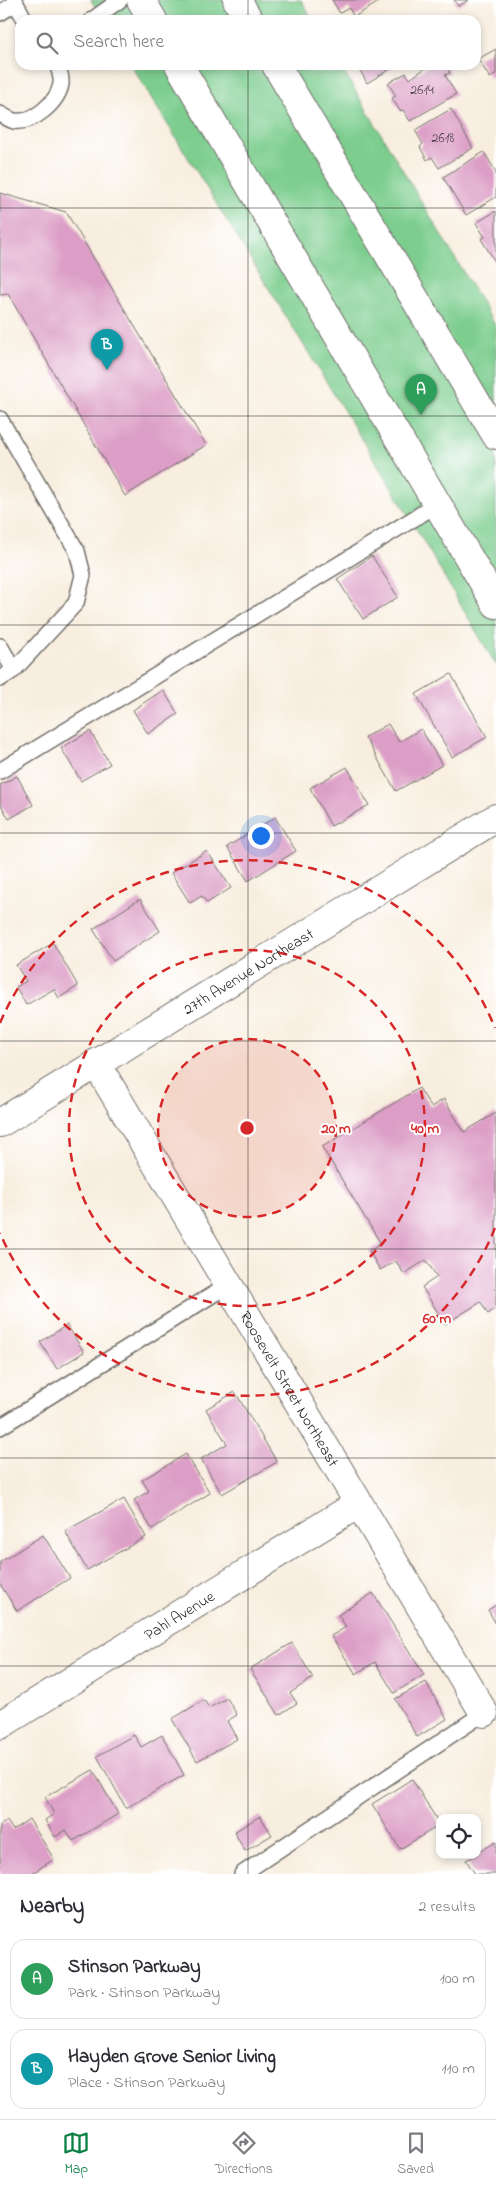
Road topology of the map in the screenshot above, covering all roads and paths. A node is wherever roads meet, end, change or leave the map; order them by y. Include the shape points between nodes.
1 (120, 0) edge
2 (141, 0) edge
3 (237, 0) edge
4 (15, 2) edge
5 (0, 13) edge
6 (22, 15) edge
7 (99, 15) edge
8 (150, 15) edge
9 (246, 15) edge
10 (59, 70) edge
11 (182, 70) edge
12 (279, 70) edge
13 (0, 114) edge
14 (0, 419) edge
15 (496, 435) edge
16 (436, 504) junction
17 (496, 604) edge
18 (0, 646) edge
19 (14, 670) junction
20 (0, 679) edge
21 (0, 771) edge
22 (496, 818) edge
23 (96, 1063) junction
24 (0, 1123) edge
25 (228, 1286) junction
26 (0, 1427) edge
27 (358, 1504) junction
28 (484, 1713) joint
29 (0, 1725) edge
30 (242, 1874) edge

1 - 7 lane
2 - 8 street
3 - 9 street
4 - 5 lane
4 - 6 lane
10 - 13 lane via 62,83 55,98 43,111 31,118 14,121
11 - 16 street
12 - 15 street
14 - 19 lane via 78,551 83,576 76,603
16 - 17 street
16 - 21 lane
18 - 19 lane
19 - 20 lane
22 - 23 street, 27th Avenue Northeast
23 - 24 street, 27th Avenue Northeast
23 - 25 street, Roosevelt Street Northeast
25 - 26 lane
25 - 27 street, Roosevelt Street Northeast
27 - 28 street, Roosevelt Street Northeast
27 - 29 street, Pahl Avenue
28 - 30 lane

